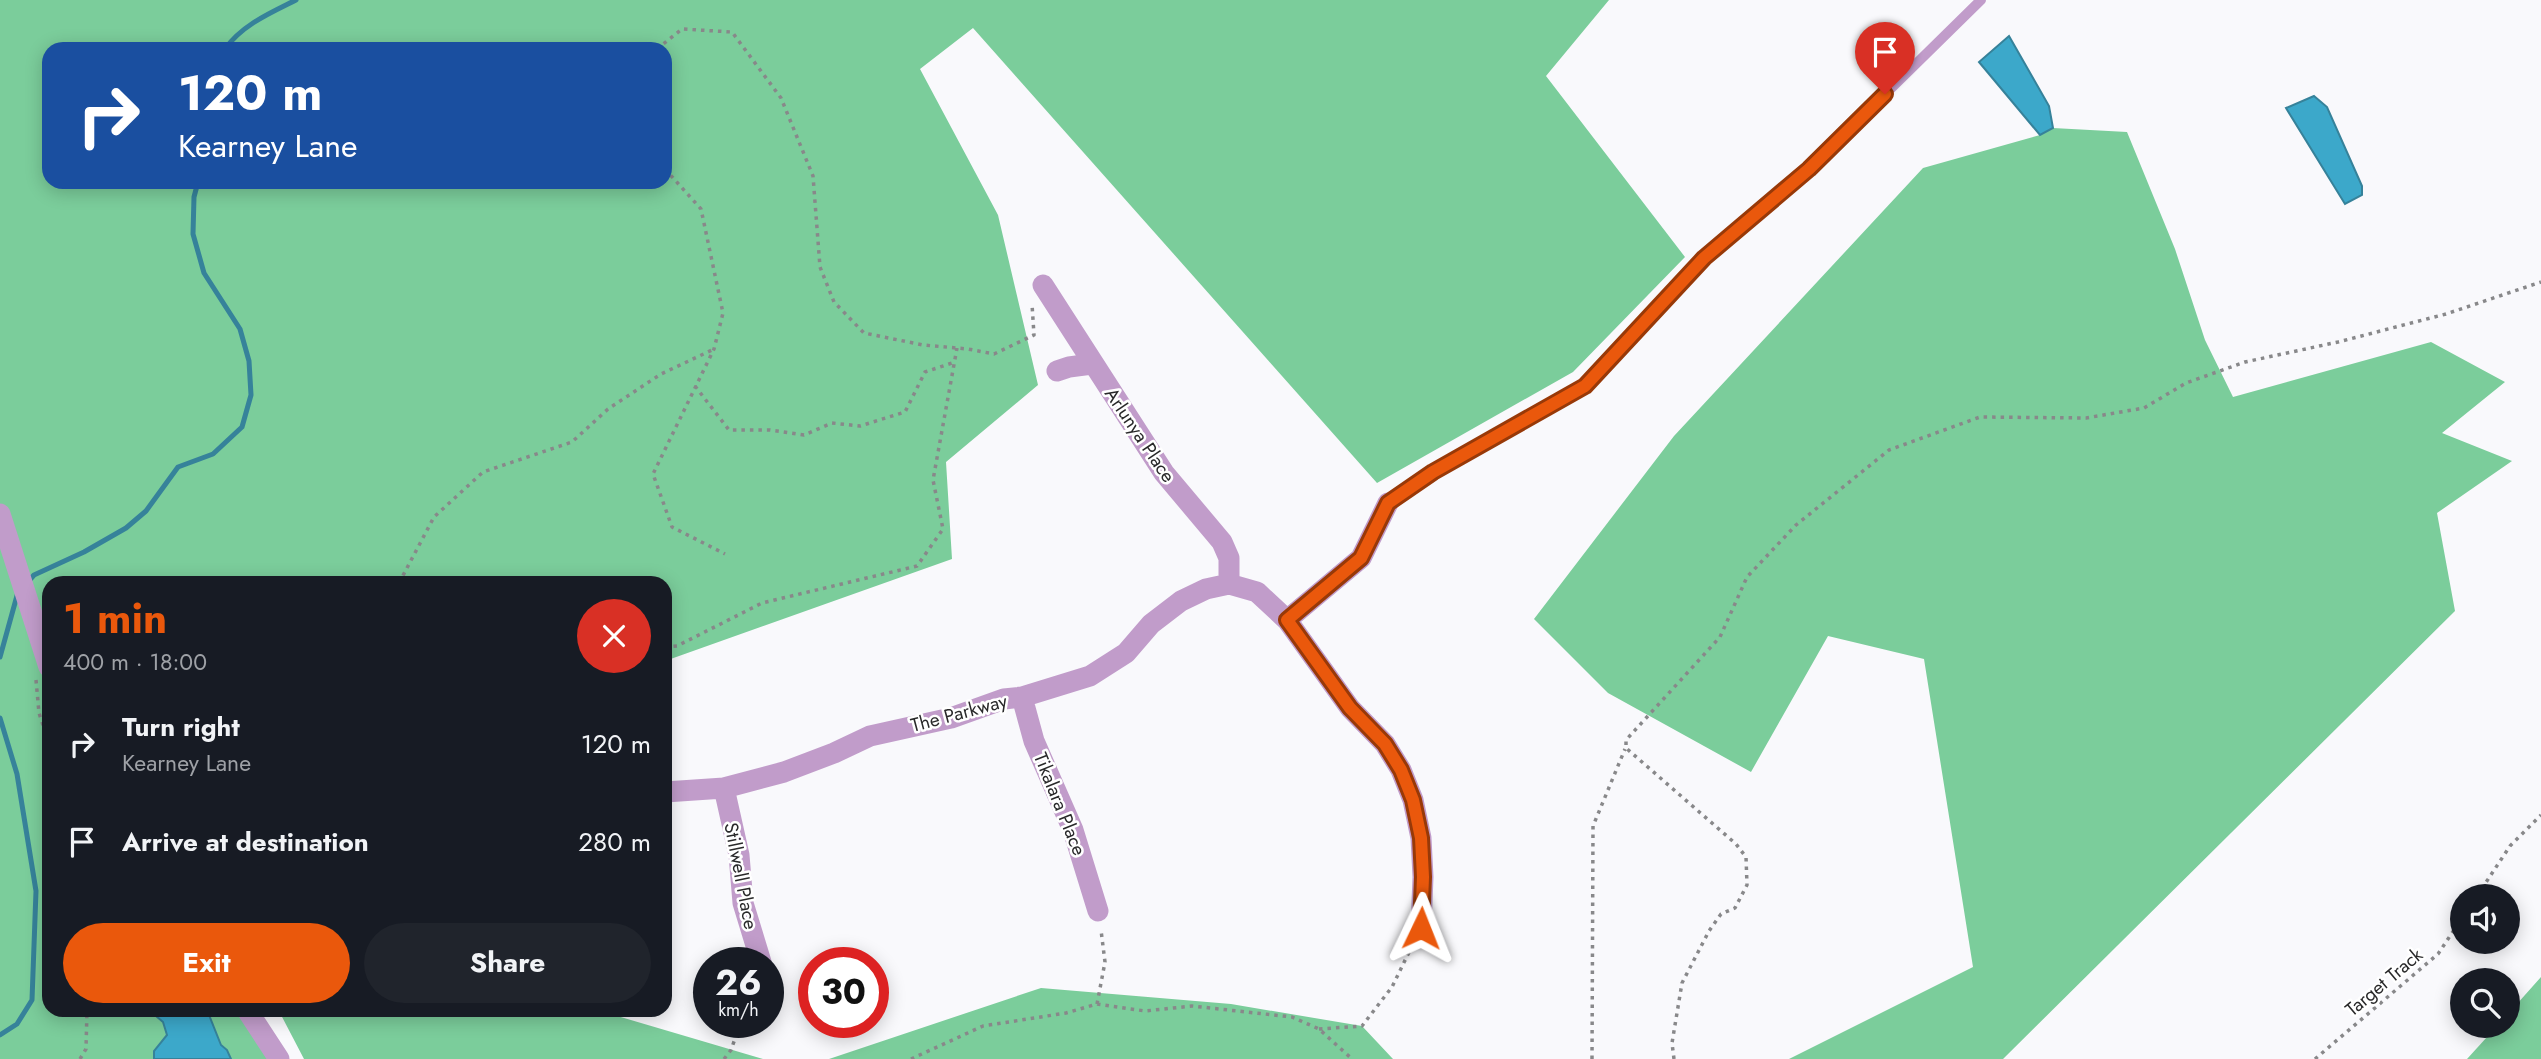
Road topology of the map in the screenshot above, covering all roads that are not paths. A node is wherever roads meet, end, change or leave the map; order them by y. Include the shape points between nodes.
1 (1981, 0) edge
2 (1043, 285) road end
3 (1092, 364) junction
4 (1057, 371) dead end
5 (1388, 503) joint
6 (2, 521) edge
7 (1229, 584) junction
8 (1287, 620) junction
9 (42, 646) edge
10 (1022, 697) junction
11 (724, 788) junction
12 (672, 792) edge
13 (1098, 911) road end
14 (1421, 928) road end
15 (756, 947) edge
16 (252, 1017) edge
17 (279, 1059) edge

1 - 5 lane via 1809,169 1704,258 1585,386 1433,472
2 - 3 street, Arlunya Place
3 - 4 street
3 - 7 street, Arlunya Place via 1164,474 1222,542
5 - 8 street via 1361,558
6 - 9 street
7 - 8 street via 1257,592
7 - 10 street, The Parkway via 1181,601 1151,624 1126,653 1090,676
8 - 14 street via 1401,770 1421,838
10 - 11 street, The Parkway via 870,736 784,772
10 - 13 street, Tikalara Place via 1034,741 1073,830
11 - 12 street, The Parkway
11 - 15 street, Stillwell Place via 739,855 743,903
16 - 17 street

